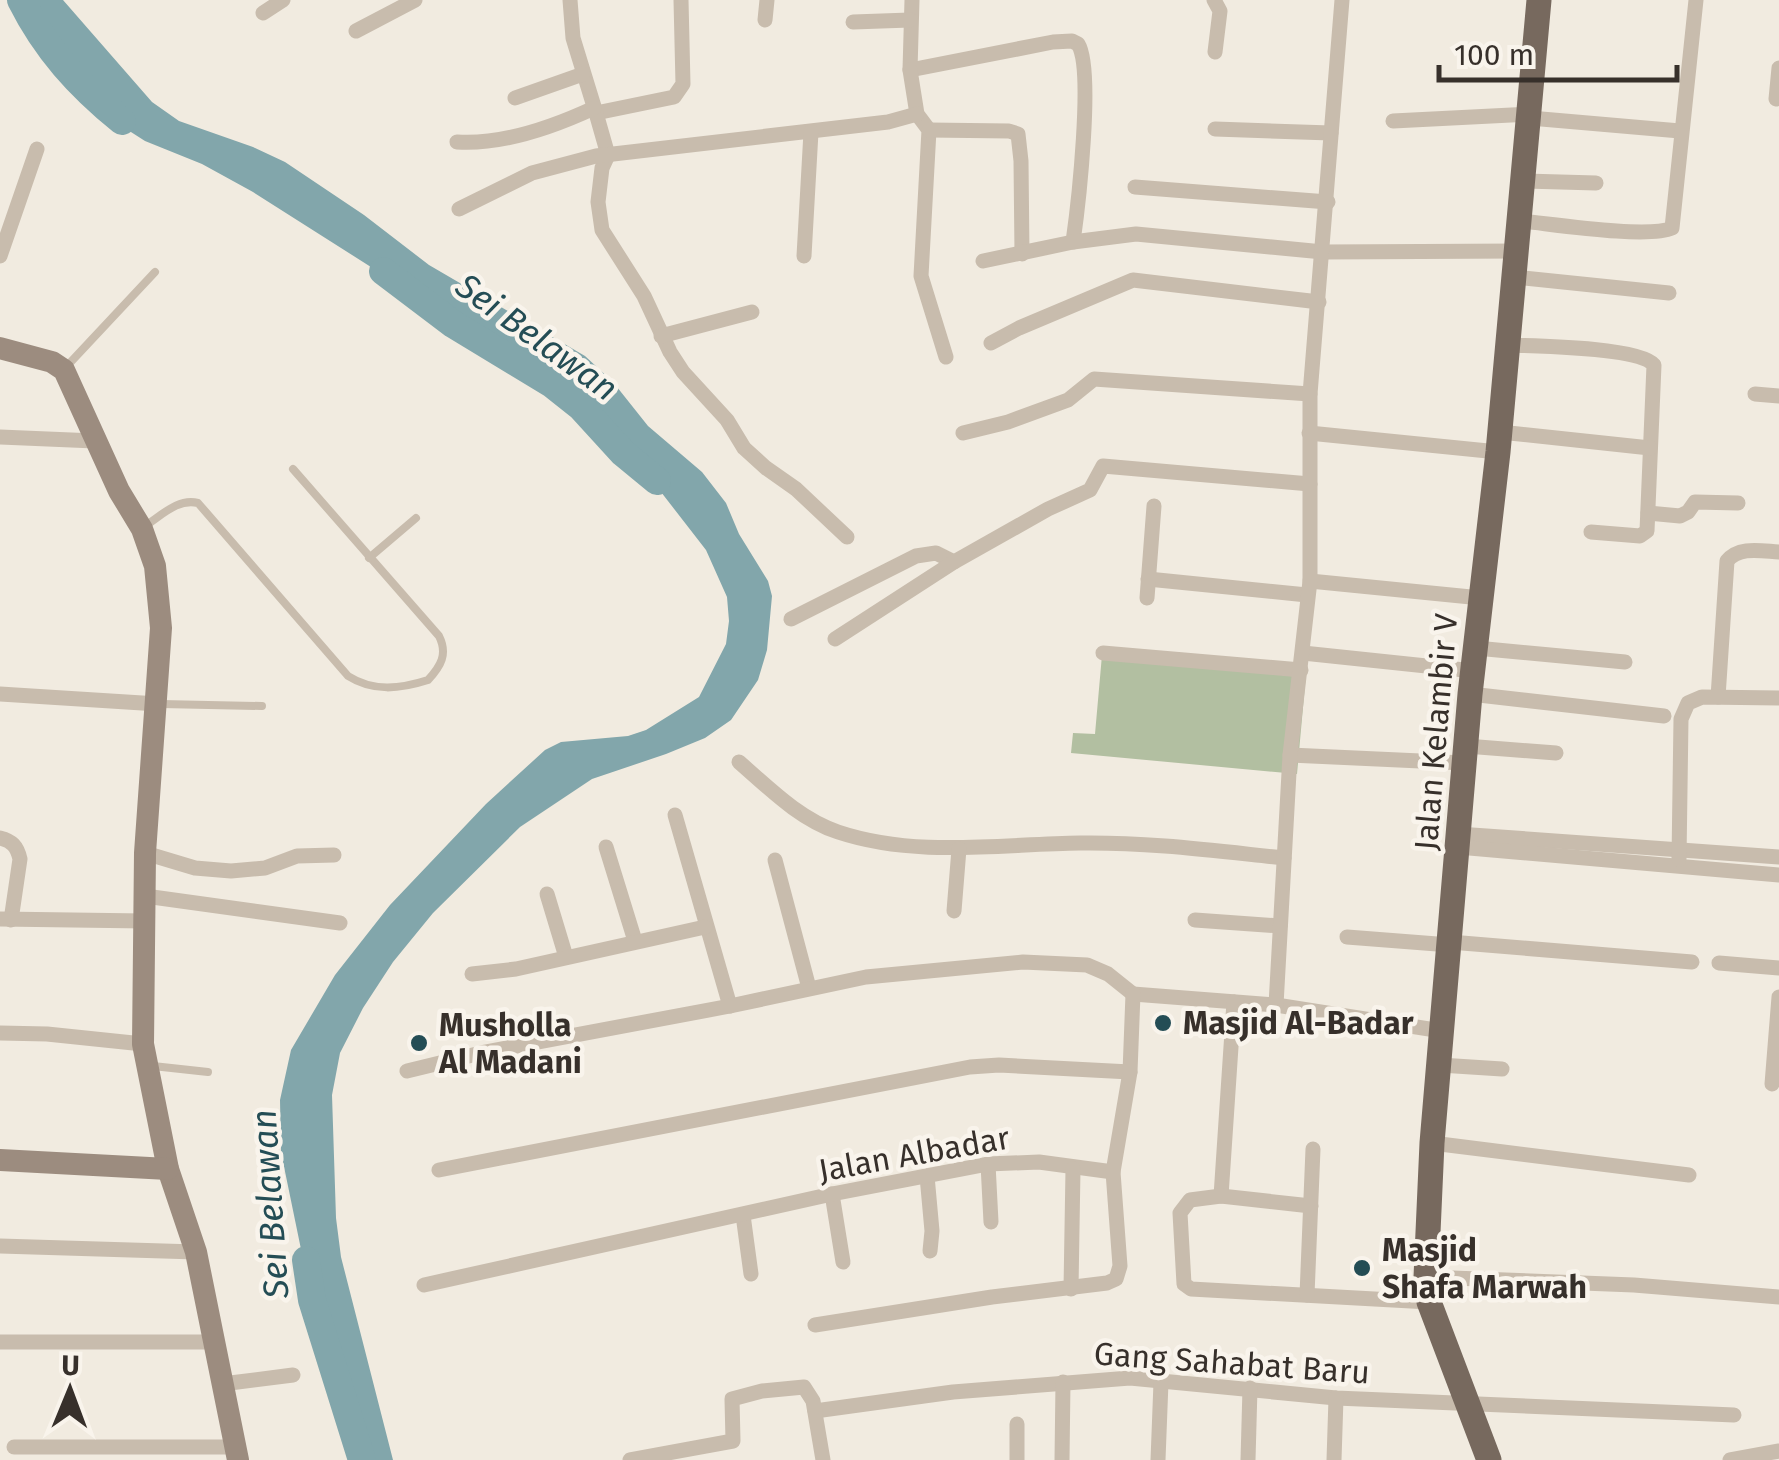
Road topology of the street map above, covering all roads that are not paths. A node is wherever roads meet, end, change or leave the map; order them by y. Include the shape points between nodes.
1 (284, 0) edge
2 (415, 0) edge
3 (570, 0) edge
4 (681, 0) edge
5 (766, 0) edge
6 (912, 0) edge
7 (1214, 0) edge
8 (1342, 0) edge
9 (1539, 0) edge
10 (1696, 0) edge
11 (262, 13) dead end
12 (765, 20) dead end
13 (910, 20) junction
14 (853, 22) dead end
15 (356, 31) dead end
16 (1215, 52) dead end
17 (1779, 68) edge
18 (910, 70) junction
19 (582, 74) junction
20 (514, 98) dead end
21 (1776, 99) dead end
22 (595, 111) junction
23 (917, 114) junction
24 (1530, 116) junction
25 (1393, 120) dead end
26 (1215, 129) dead end
27 (929, 130) junction
28 (1680, 131) junction
29 (812, 132) junction
30 (1331, 132) junction
31 (457, 142) dead end
32 (36, 149) dead end
33 (608, 155) junction
34 (1525, 181) junction
35 (1596, 183) dead end
36 (1135, 186) dead end
37 (1328, 202) junction
38 (459, 209) dead end
39 (1521, 221) junction
40 (1073, 242) junction
41 (1518, 251) junction
42 (1323, 252) junction
43 (1022, 254) junction
44 (0, 256) edge
45 (804, 256) dead end
46 (983, 261) dead end
47 (154, 272) dead end
48 (1514, 277) junction
49 (1669, 293) dead end
50 (1319, 302) junction
51 (752, 312) dead end
52 (661, 336) junction
53 (990, 344) dead end
54 (1506, 344) junction
55 (0, 348) edge
56 (946, 357) dead end
57 (64, 370) junction
58 (1310, 394) junction
59 (1755, 394) dead end
60 (1779, 396) edge
61 (963, 433) dead end
62 (1309, 433) junction
63 (0, 437) edge
64 (95, 440) junction
65 (1499, 442) junction
66 (1650, 448) junction
67 (293, 469) dead end
68 (1310, 484) junction
69 (1738, 503) dead end
70 (1154, 506) dead end
71 (1648, 513) junction
72 (416, 518) dead end
73 (142, 529) junction
74 (1591, 532) dead end
75 (847, 537) dead end
76 (1779, 552) edge
77 (369, 558) junction
78 (954, 562) junction
79 (1148, 578) junction
80 (1308, 588) junction
81 (1147, 598) dead end
82 (1481, 598) junction
83 (790, 619) dead end
84 (836, 639) dead end
85 (1103, 653) dead end
86 (1302, 662) junction
87 (1625, 662) dead end
88 (1473, 671) junction
89 (0, 694) edge
90 (1718, 697) junction
91 (1779, 698) edge
92 (158, 704) junction
93 (262, 706) dead end
94 (1664, 716) dead end
95 (1556, 753) dead end
96 (1290, 755) junction
97 (1465, 755) junction
98 (739, 762) dead end
99 (675, 815) dead end
100 (0, 838) edge
101 (1458, 841) junction
102 (606, 847) dead end
103 (958, 849) junction
104 (1679, 850) junction
105 (146, 853) junction
106 (334, 855) dead end
107 (1779, 857) edge
108 (1284, 858) junction
109 (775, 860) dead end
110 (1678, 868) junction
111 (1779, 876) edge
112 (547, 894) dead end
113 (145, 896) junction
114 (954, 912) dead end
115 (6, 920) edge
116 (144, 920) junction
117 (1195, 920) dead end
118 (340, 923) dead end
119 (705, 926) junction
120 (1280, 926) junction
121 (1347, 937) dead end
122 (635, 941) junction
123 (1450, 944) junction
124 (566, 957) junction
125 (1692, 962) dead end
126 (1719, 963) dead end
127 (1779, 968) edge
128 (472, 974) dead end
129 (810, 988) junction
130 (1133, 994) junction
131 (1779, 997) edge
132 (1234, 1002) junction
133 (1276, 1005) junction
134 (730, 1006) junction
135 (1442, 1032) junction
136 (0, 1033) edge
137 (146, 1055) junction
138 (1440, 1065) junction
139 (1502, 1069) dead end
140 (407, 1071) dead end
141 (208, 1072) dead end
142 (1130, 1072) junction
143 (1772, 1084) dead end
144 (1432, 1144) junction
145 (1313, 1149) dead end
146 (0, 1160) edge
147 (988, 1164) junction
148 (1072, 1168) junction
149 (168, 1169) junction
150 (439, 1170) dead end
151 (1113, 1172) junction
152 (1689, 1175) dead end
153 (927, 1176) junction
154 (832, 1194) junction
155 (1220, 1196) junction
156 (1310, 1206) junction
157 (743, 1216) junction
158 (991, 1222) dead end
159 (0, 1246) edge
160 (930, 1251) dead end
161 (196, 1252) junction
162 (842, 1262) dead end
163 (751, 1274) dead end
164 (424, 1286) dead end
165 (1071, 1288) junction
166 (1428, 1289) junction
167 (1307, 1294) junction
168 (1779, 1297) edge
169 (815, 1325) dead end
170 (0, 1342) edge
171 (213, 1342) junction
172 (293, 1375) dead end
173 (1063, 1382) junction
174 (1161, 1382) junction
175 (222, 1384) junction
176 (1250, 1388) junction
177 (1336, 1398) junction
178 (1468, 1402) junction
179 (815, 1411) junction
180 (1734, 1415) dead end
181 (1017, 1424) dead end
182 (14, 1447) dead end
183 (1779, 1451) edge
184 (236, 1453) edge
185 (695, 1453) edge
186 (630, 1460) edge
187 (823, 1460) edge
188 (1017, 1460) edge
189 (1062, 1460) edge
190 (1158, 1460) edge
191 (1248, 1460) edge
192 (1334, 1460) edge
193 (1490, 1460) edge
194 (1730, 1460) edge

1 - 11 street
2 - 15 street
3 - 19 street
4 - 22 street via 680,92
5 - 12 street
6 - 13 street
7 - 16 street via 1220,11
8 - 30 street
9 - 24 main road, Jalan Kelambir V
10 - 28 street
13 - 14 street
13 - 18 street
17 - 21 street
18 - 23 street
18 - 40 street via 1053,42 1078,44 1084,64 1082,168
19 - 20 street
19 - 22 street
22 - 31 street via 494,140
22 - 33 street
23 - 27 street
23 - 29 street
24 - 25 street
24 - 28 street
24 - 34 main road, Jalan Kelambir V
26 - 30 street
27 - 43 street via 1018,134
27 - 56 street via 921,276
28 - 39 street via 1670,230
29 - 33 street
29 - 45 street
30 - 37 street
32 - 44 street
33 - 38 street via 532,173
33 - 52 street via 598,202 602,230
34 - 35 street
34 - 39 main road, Jalan Kelambir V
36 - 37 street
37 - 42 street
39 - 41 main road, Jalan Kelambir V
40 - 42 street via 1136,234
40 - 43 street
41 - 42 street
41 - 48 main road, Jalan Kelambir V
42 - 50 street
43 - 46 street
47 - 57 lane
48 - 49 street
48 - 54 main road, Jalan Kelambir V
50 - 53 street via 1133,280
50 - 58 street
51 - 52 street
52 - 75 street via 744,448
54 - 65 main road, Jalan Kelambir V
54 - 66 street via 1652,361
55 - 57 street
57 - 64 street
58 - 61 street via 1094,379 1068,400
58 - 62 street
59 - 60 street
62 - 65 street
62 - 68 street
63 - 64 street
64 - 73 street
65 - 66 street
65 - 82 main road, Jalan Kelambir V
66 - 71 street
67 - 77 lane
68 - 78 street via 1103,466 1090,490
68 - 80 street
69 - 71 street via 1695,502 1680,516
70 - 79 street
71 - 74 street via 1644,535
72 - 77 lane
73 - 77 lane via 186,500 198,503 348,676 376,688 428,680 442,661 443,644
73 - 92 street via 159,591
76 - 90 street via 1748,550 1727,562
78 - 83 street via 936,554 916,556
78 - 84 street
79 - 80 street
79 - 81 street
80 - 82 street
80 - 86 street
82 - 88 main road, Jalan Kelambir V
85 - 86 street
86 - 88 street
86 - 96 street
87 - 88 street
88 - 94 street
88 - 97 main road, Jalan Kelambir V
89 - 92 street
90 - 91 street
90 - 104 street via 1695,698 1681,719
92 - 93 lane
92 - 105 street
95 - 97 street
96 - 97 street
96 - 108 street
97 - 101 main road, Jalan Kelambir V
98 - 103 street via 789,806 836,832
99 - 119 street
100 - 115 street via 18,848 20,858
101 - 104 street via 1524,836
101 - 110 street
101 - 123 main road, Jalan Kelambir V
102 - 122 street
103 - 108 street via 1081,843
103 - 114 street
104 - 107 street
104 - 110 street
105 - 106 street via 231,871
105 - 113 street
108 - 120 street
109 - 129 street
110 - 111 street
112 - 124 street
113 - 116 street
113 - 118 street
115 - 116 street
116 - 137 street
117 - 120 street
119 - 122 street
119 - 134 street
120 - 133 street
121 - 123 street
122 - 124 street
123 - 125 street
123 - 135 main road, Jalan Kelambir V
124 - 128 street
126 - 127 street
129 - 130 street via 1023,962 1087,964
129 - 134 street
130 - 132 street
130 - 142 street
131 - 143 street
132 - 133 street
132 - 155 street
133 - 135 street
134 - 140 street
135 - 138 main road, Jalan Kelambir V
136 - 137 street via 46,1034
137 - 141 lane
137 - 149 street
138 - 139 street
138 - 144 main road, Jalan Kelambir V
142 - 150 street via 970,1066
142 - 151 street
144 - 152 street
144 - 166 main road, Jalan Kelambir V
145 - 156 street
146 - 149 street
147 - 148 street, Jalan Albadar
147 - 153 street, Jalan Albadar
147 - 158 street
148 - 151 street, Jalan Albadar
148 - 165 street
149 - 161 street
151 - 165 street via 1118,1276
153 - 154 street, Jalan Albadar
153 - 160 street
154 - 157 street, Jalan Albadar
154 - 162 street
155 - 156 street
155 - 167 street via 1196,1197 1180,1212 1184,1284
156 - 167 street
157 - 163 street
157 - 164 street, Jalan Albadar
159 - 161 street
161 - 171 street
165 - 169 street
166 - 167 street
166 - 168 street via 1634,1285
166 - 178 main road, Jalan Kelambir V
170 - 171 street
171 - 175 street
172 - 175 street
173 - 174 street, Gang Sahabat Baru
173 - 179 street, Gang Sahabat Baru
173 - 189 street
174 - 176 street, Gang Sahabat Baru
174 - 190 street
175 - 184 street
176 - 177 street, Gang Sahabat Baru
176 - 191 street
177 - 178 street, Gang Sahabat Baru
177 - 192 street
178 - 180 street, Gang Sahabat Baru
178 - 193 main road, Jalan Kelambir V
179 - 185 street via 804,1387 739,1396 730,1403 733,1441
179 - 187 street
181 - 188 street
182 - 184 street
183 - 194 street
185 - 186 street

